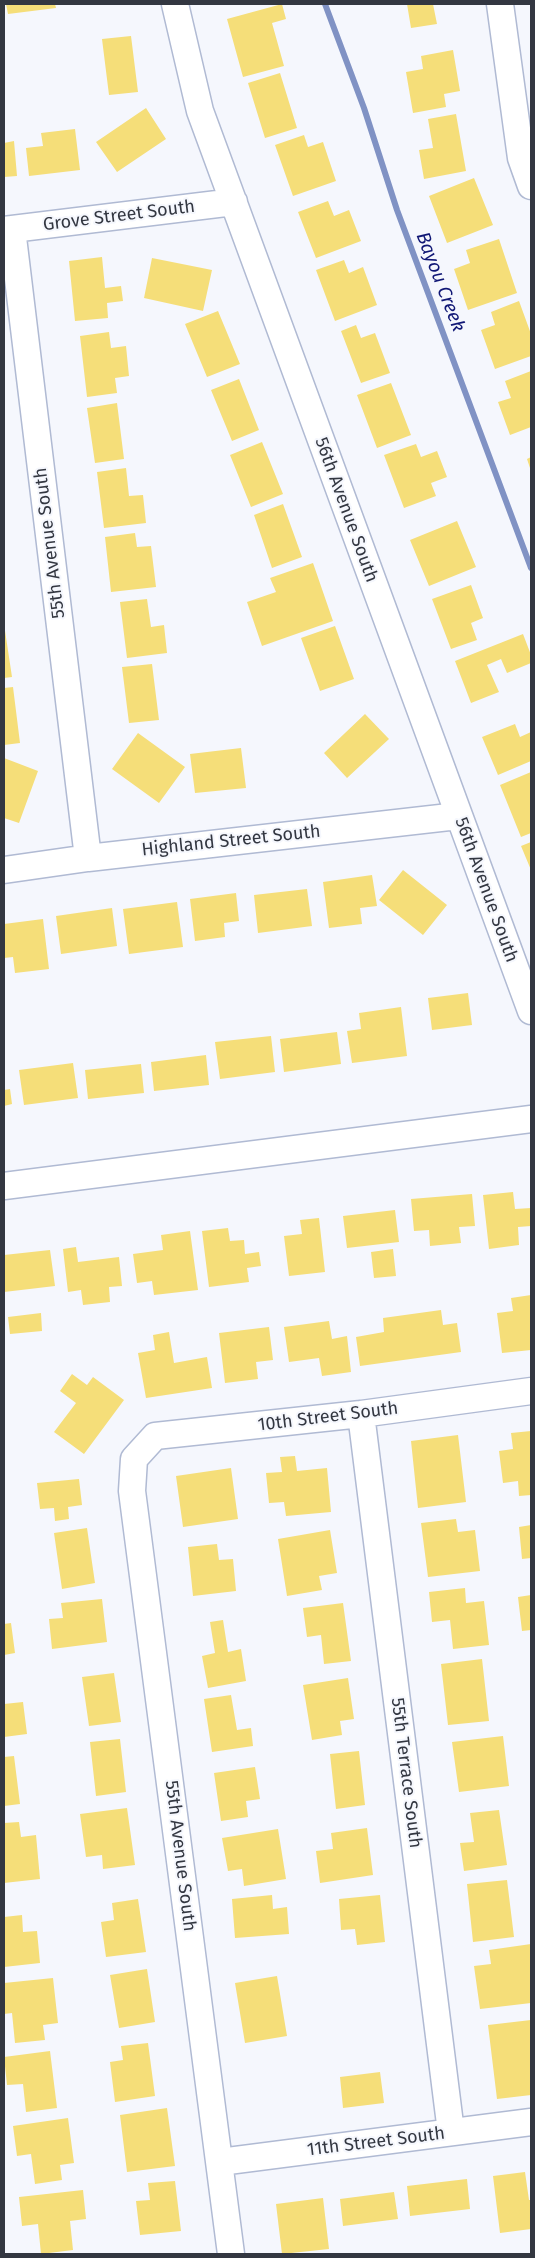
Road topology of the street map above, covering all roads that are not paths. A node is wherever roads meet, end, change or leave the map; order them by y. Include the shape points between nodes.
1 (175, 4) edge
2 (500, 4) edge
3 (526, 157) edge
4 (531, 186) edge
5 (234, 202) junction
6 (8, 229) edge
7 (458, 816) junction
8 (88, 858) junction
9 (4, 870) edge
10 (531, 1011) edge
11 (531, 1119) edge
12 (4, 1186) edge
13 (531, 1391) edge
14 (361, 1414) junction
15 (134, 1459) joint
16 (531, 2122) edge
17 (451, 2132) junction
18 (220, 2162) junction
19 (231, 2254) edge

1 - 5 street, 56th Avenue South via 200,112
2 - 3 street
3 - 4 street
5 - 6 street, Grove Street South
5 - 7 street, 56th Avenue South
6 - 8 street, 55th Avenue South
7 - 8 street, Highland Street South
7 - 10 street, 56th Avenue South
8 - 9 street, Highland Street South
11 - 12 street
13 - 14 street, 10th Street South
14 - 15 street, 10th Street South via 155,1436
14 - 17 street, 55th Terrace South
15 - 18 street, 55th Avenue South via 132,1492
16 - 17 street, 11th Street South
17 - 18 street, 11th Street South
18 - 19 street, 55th Avenue South

